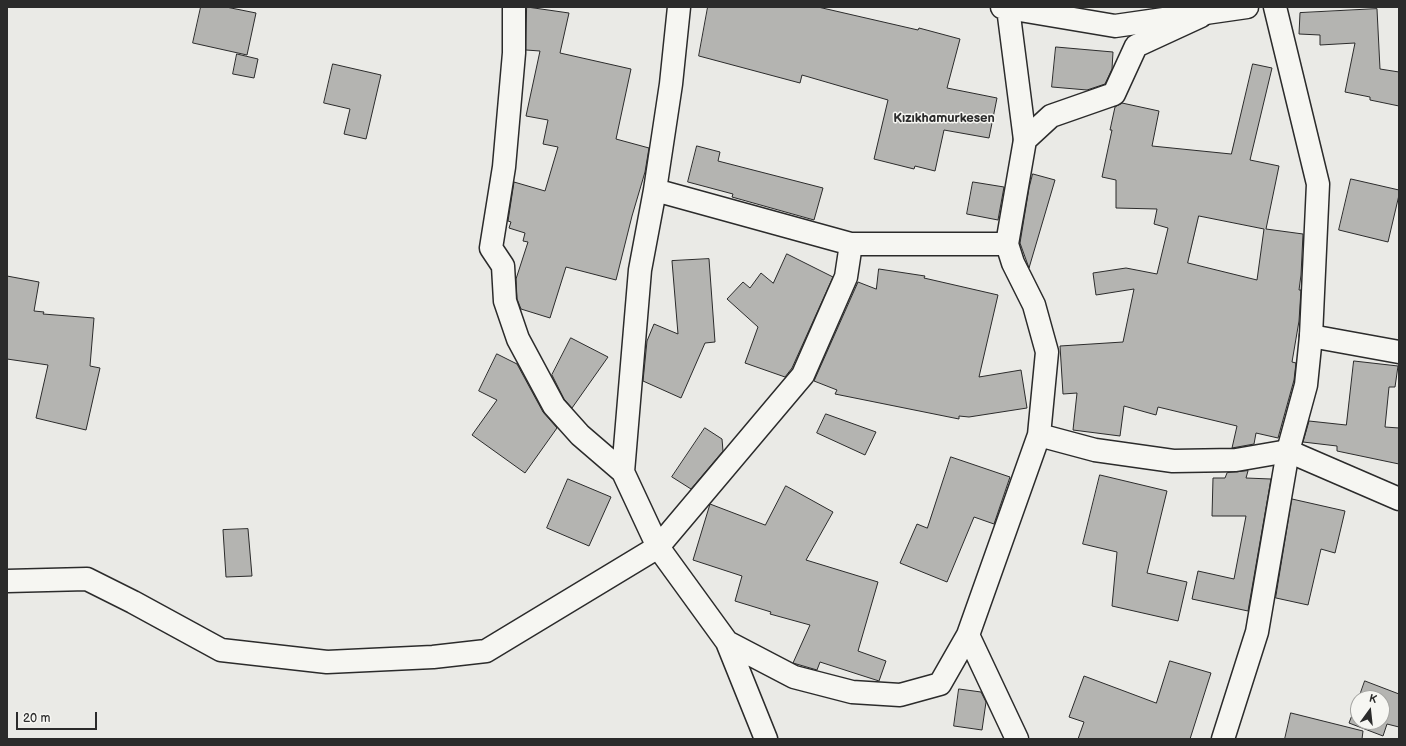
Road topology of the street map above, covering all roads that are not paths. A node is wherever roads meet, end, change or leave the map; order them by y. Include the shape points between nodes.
1 (514, 7) edge
2 (680, 7) edge
3 (1247, 7) edge
4 (1275, 7) edge
5 (1005, 8) edge
6 (1207, 13) junction
7 (1025, 140) junction
8 (655, 190) junction
9 (851, 244) junction
10 (1007, 244) junction
11 (1311, 336) junction
12 (1399, 352) edge
13 (1039, 435) junction
14 (1288, 451) junction
15 (622, 472) junction
16 (1399, 499) edge
17 (658, 547) junction
18 (7, 581) edge
19 (968, 634) junction
20 (727, 642) junction
21 (766, 739) edge
22 (1017, 739) edge
23 (1223, 739) edge

1 - 15 street via 514,52 504,168 491,248 503,266 505,301 518,339 554,406 580,435
2 - 8 street
3 - 6 street
4 - 11 street via 1318,184
5 - 6 street via 1115,26
5 - 7 street
6 - 7 street via 1136,46 1114,94 1051,116
7 - 10 street
8 - 9 street
8 - 15 street via 640,270
9 - 10 street
9 - 17 street via 846,277 803,376
10 - 13 street via 1013,263 1034,305 1047,352
11 - 12 street
11 - 14 street via 1306,385
13 - 14 street via 1095,450 1173,461 1236,460
13 - 19 street
14 - 16 street
14 - 23 street via 1256,632
15 - 17 street
17 - 18 street via 486,651 433,657 327,662 221,650 87,579
17 - 20 street
19 - 20 street via 940,684 900,695 852,692 794,677
19 - 22 street
20 - 21 street

